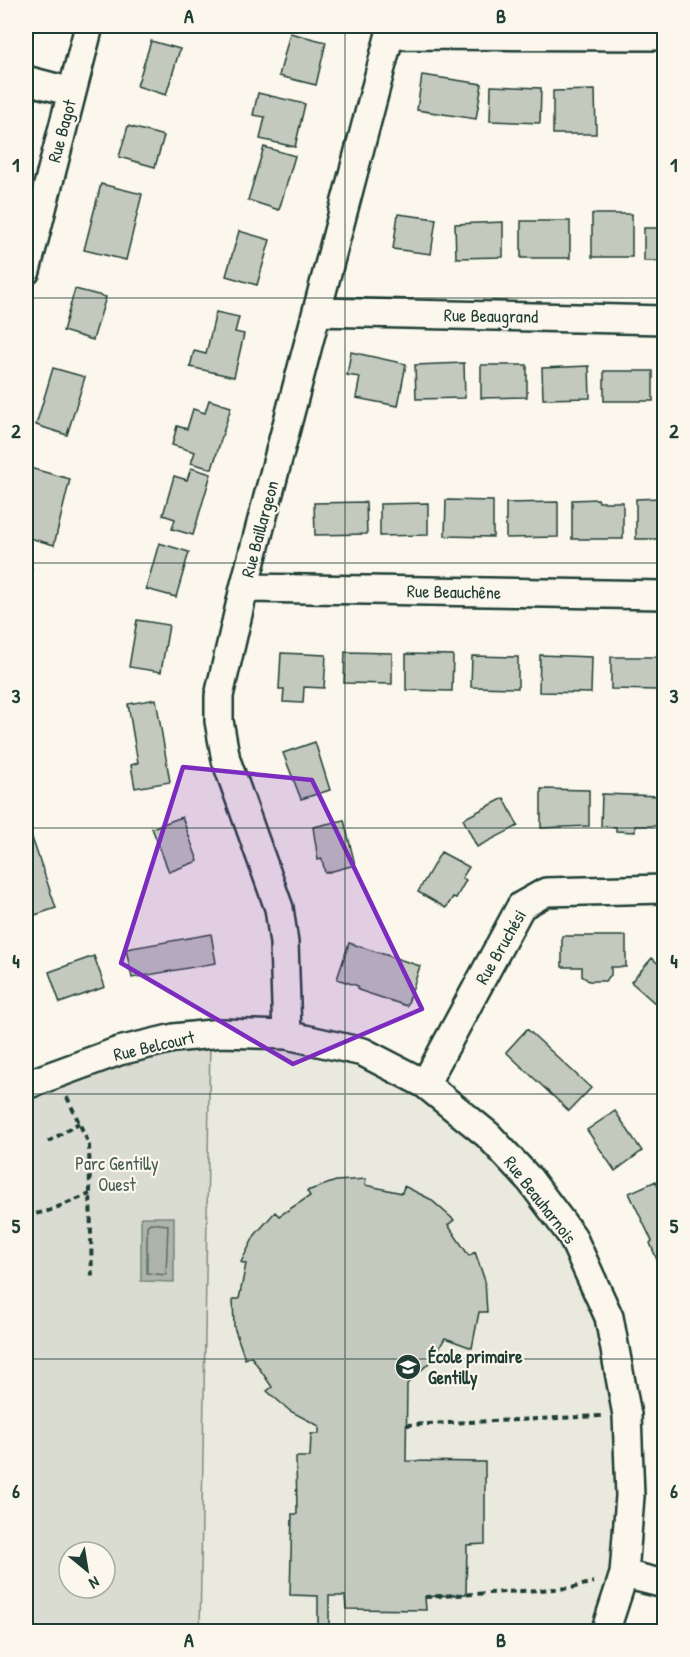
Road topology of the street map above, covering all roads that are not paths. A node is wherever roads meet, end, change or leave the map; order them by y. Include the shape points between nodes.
1 (89, 26) edge
2 (391, 30) edge
3 (664, 36) edge
4 (26, 80) edge
5 (72, 92) junction
6 (26, 271) edge
7 (317, 312) junction
8 (664, 320) edge
9 (244, 588) junction
10 (664, 595) edge
11 (660, 893) edge
12 (287, 1035) junction
13 (425, 1084) junction
14 (26, 1085) edge
15 (624, 1574) junction
16 (664, 1584) edge
17 (604, 1632) edge

1 - 5 street, Rue Bagot
2 - 3 street
2 - 7 street, Rue Baillargeon
4 - 5 street
5 - 6 street, Rue Bagot
7 - 8 street, Rue Beaugrand
7 - 9 street, Rue Baillargeon
9 - 10 street, Rue Beauchêne
9 - 12 street, Rue Baillargeon via 219,696 219,721 226,760 279,908
11 - 13 street, Rue Bruchési via 546,892 521,906
12 - 13 street, Rue Beauharnois via 363,1052
12 - 14 street, Rue Belcourt via 221,1033 174,1038 119,1052
13 - 15 street, Rue Beauharnois via 488,1135 530,1180 572,1236 609,1317 627,1415 630,1496
15 - 16 street
15 - 17 street, Rue Beauharnois

